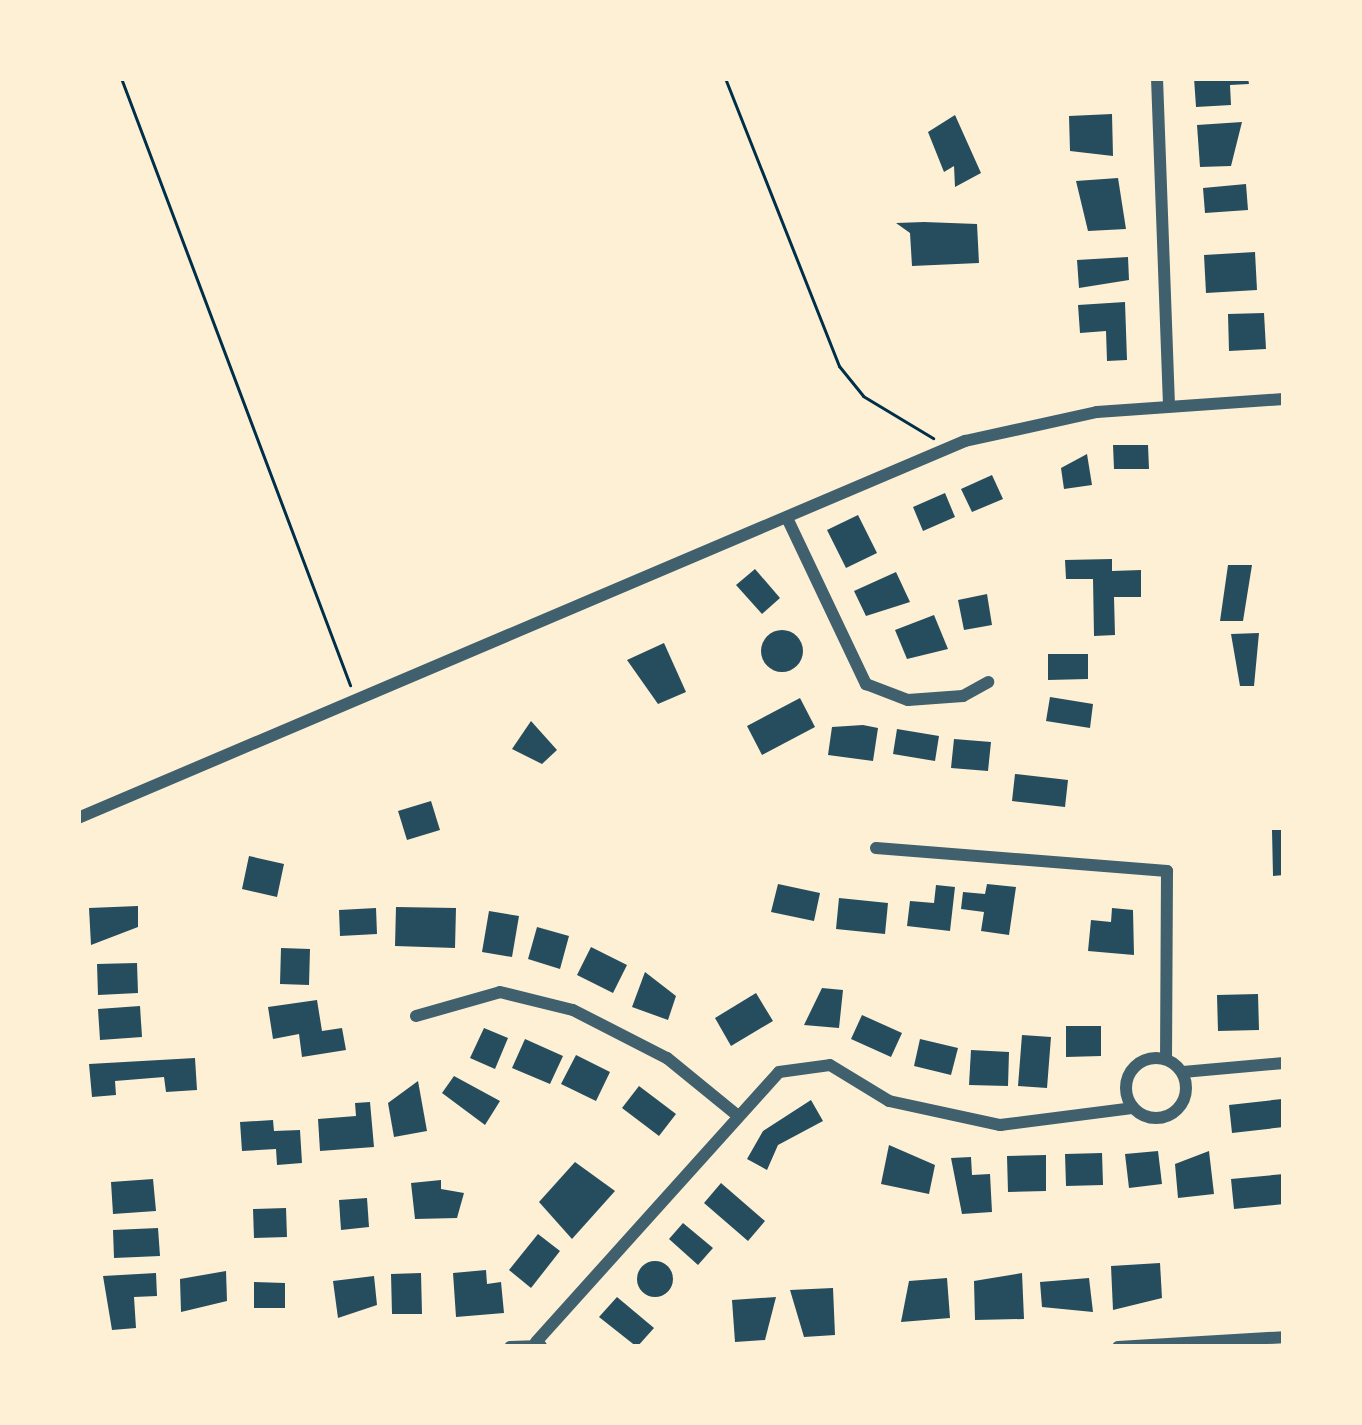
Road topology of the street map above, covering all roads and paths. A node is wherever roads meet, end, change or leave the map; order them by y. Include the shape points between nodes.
1 (121, 78) edge
2 (725, 78) edge
3 (1157, 78) edge
4 (1284, 399) edge
5 (1169, 405) junction
6 (950, 448) junction
7 (788, 520) junction
8 (988, 682) dead end
9 (355, 698) junction
10 (78, 818) edge
11 (876, 848) dead end
12 (416, 1016) dead end
13 (1166, 1058) junction
14 (1284, 1063) edge
15 (1183, 1072) junction
16 (1132, 1108) junction
17 (736, 1115) junction
18 (1284, 1337) edge
19 (539, 1345) edge
20 (510, 1347) edge
21 (1118, 1347) edge

1 - 9 path
2 - 6 path via 839,366 863,396
3 - 5 street
4 - 5 street
5 - 6 street via 1039,422
6 - 7 street
7 - 8 street via 866,684 908,700 963,696
7 - 9 street
9 - 10 street
11 - 13 street via 1167,871
12 - 17 street via 500,992 573,1010 667,1058
13 - 15 street
13 - 16 street via 1134,1065
14 - 15 street
15 - 16 street via 1179,1109 1163,1118
16 - 17 street via 1000,1125 947,1118 806,1063 779,1072
17 - 19 street
18 - 21 street
19 - 20 street

